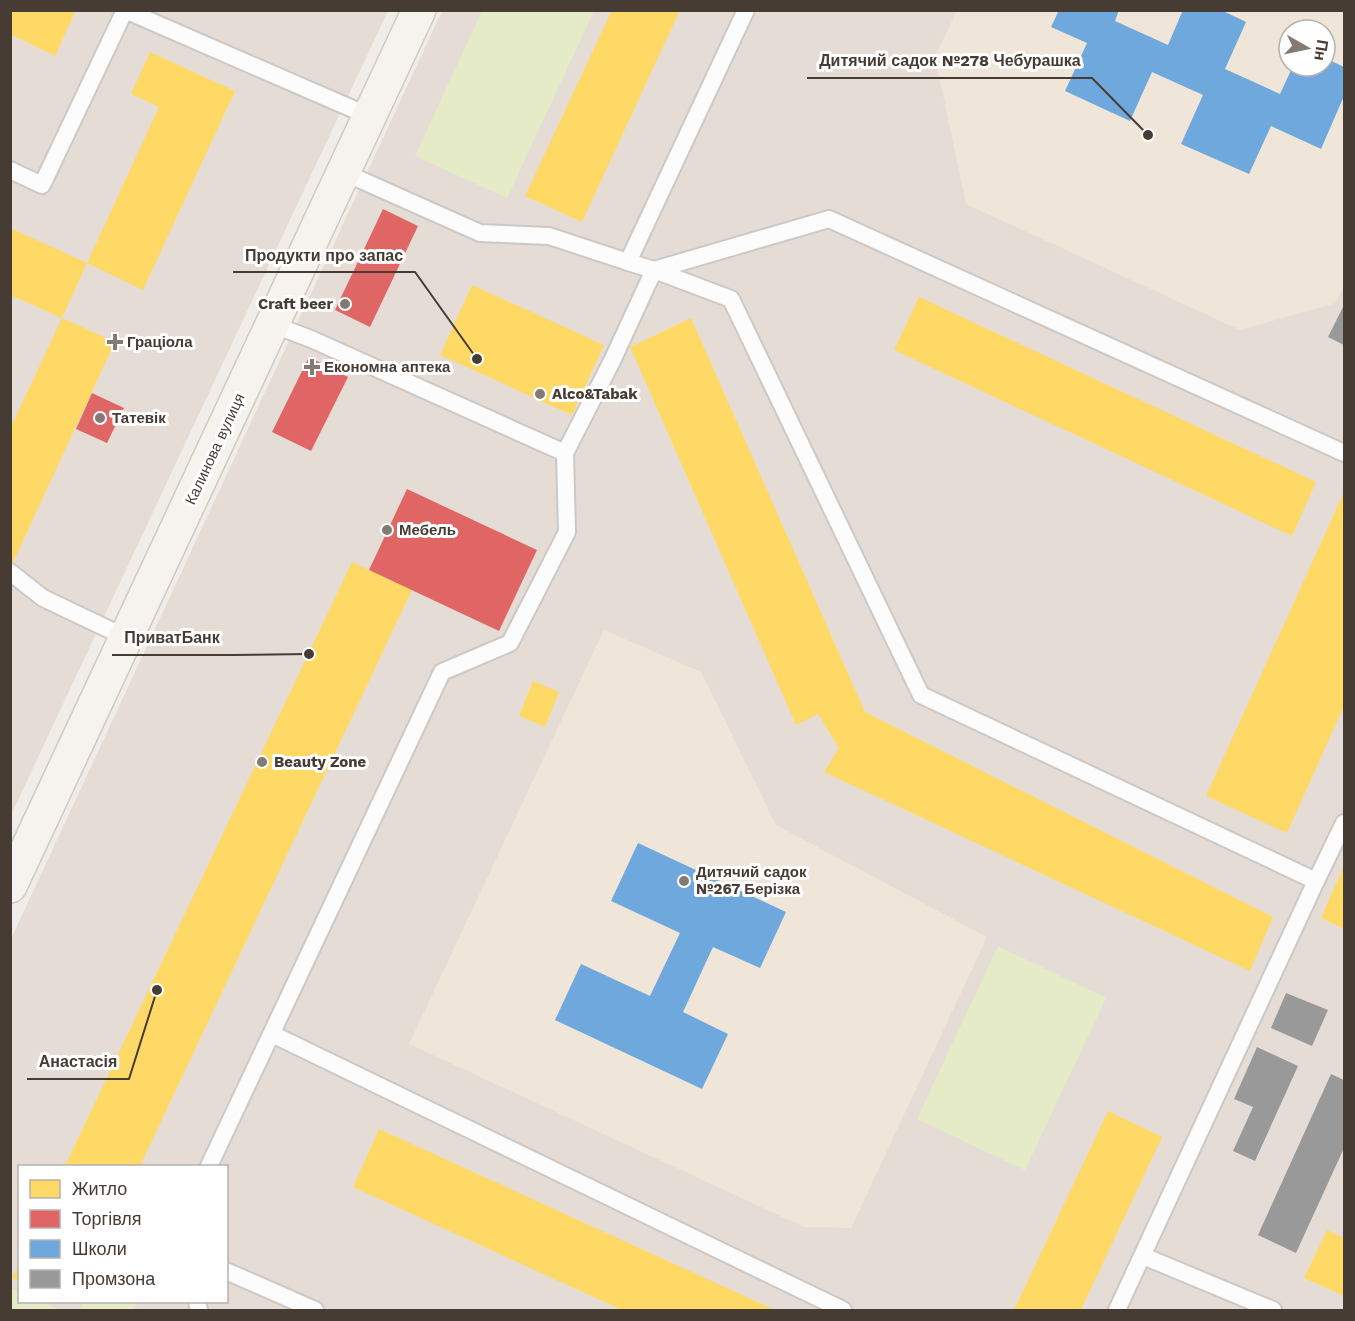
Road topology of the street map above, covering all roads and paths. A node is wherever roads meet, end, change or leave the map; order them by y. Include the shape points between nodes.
1 (125, 10) edge
2 (419, 10) edge
3 (746, 10) edge
4 (369, 116) junction
5 (10, 170) edge
6 (343, 172) junction
7 (628, 262) junction
8 (654, 270) junction
9 (274, 325) junction
10 (565, 453) junction
11 (1344, 453) edge
12 (10, 572) edge
13 (127, 638) junction
14 (1343, 829) edge
15 (1316, 881) junction
16 (10, 886) edge
17 (272, 1034) junction
18 (210, 1165) edge
19 (1143, 1256) junction
20 (228, 1272) edge
21 (315, 1311) edge
22 (843, 1311) edge
23 (1117, 1311) edge
24 (1273, 1311) edge

1 - 4 lane
1 - 5 lane via 42,184
2 - 4 main road, Калинова вулиця
3 - 7 lane
4 - 6 main road, Калинова вулиця
6 - 7 lane via 480,233 549,236
6 - 9 main road, Калинова вулиця
7 - 8 lane
8 - 10 lane
8 - 11 lane via 829,219
8 - 15 lane via 731,299 921,694
9 - 10 lane
9 - 13 main road, Калинова вулиця
10 - 17 lane via 567,532 510,643 442,672
12 - 13 lane via 43,598
13 - 16 main road, Калинова вулиця
14 - 15 lane
15 - 19 lane
17 - 18 lane
17 - 22 lane
19 - 23 lane
19 - 24 lane
20 - 21 lane

